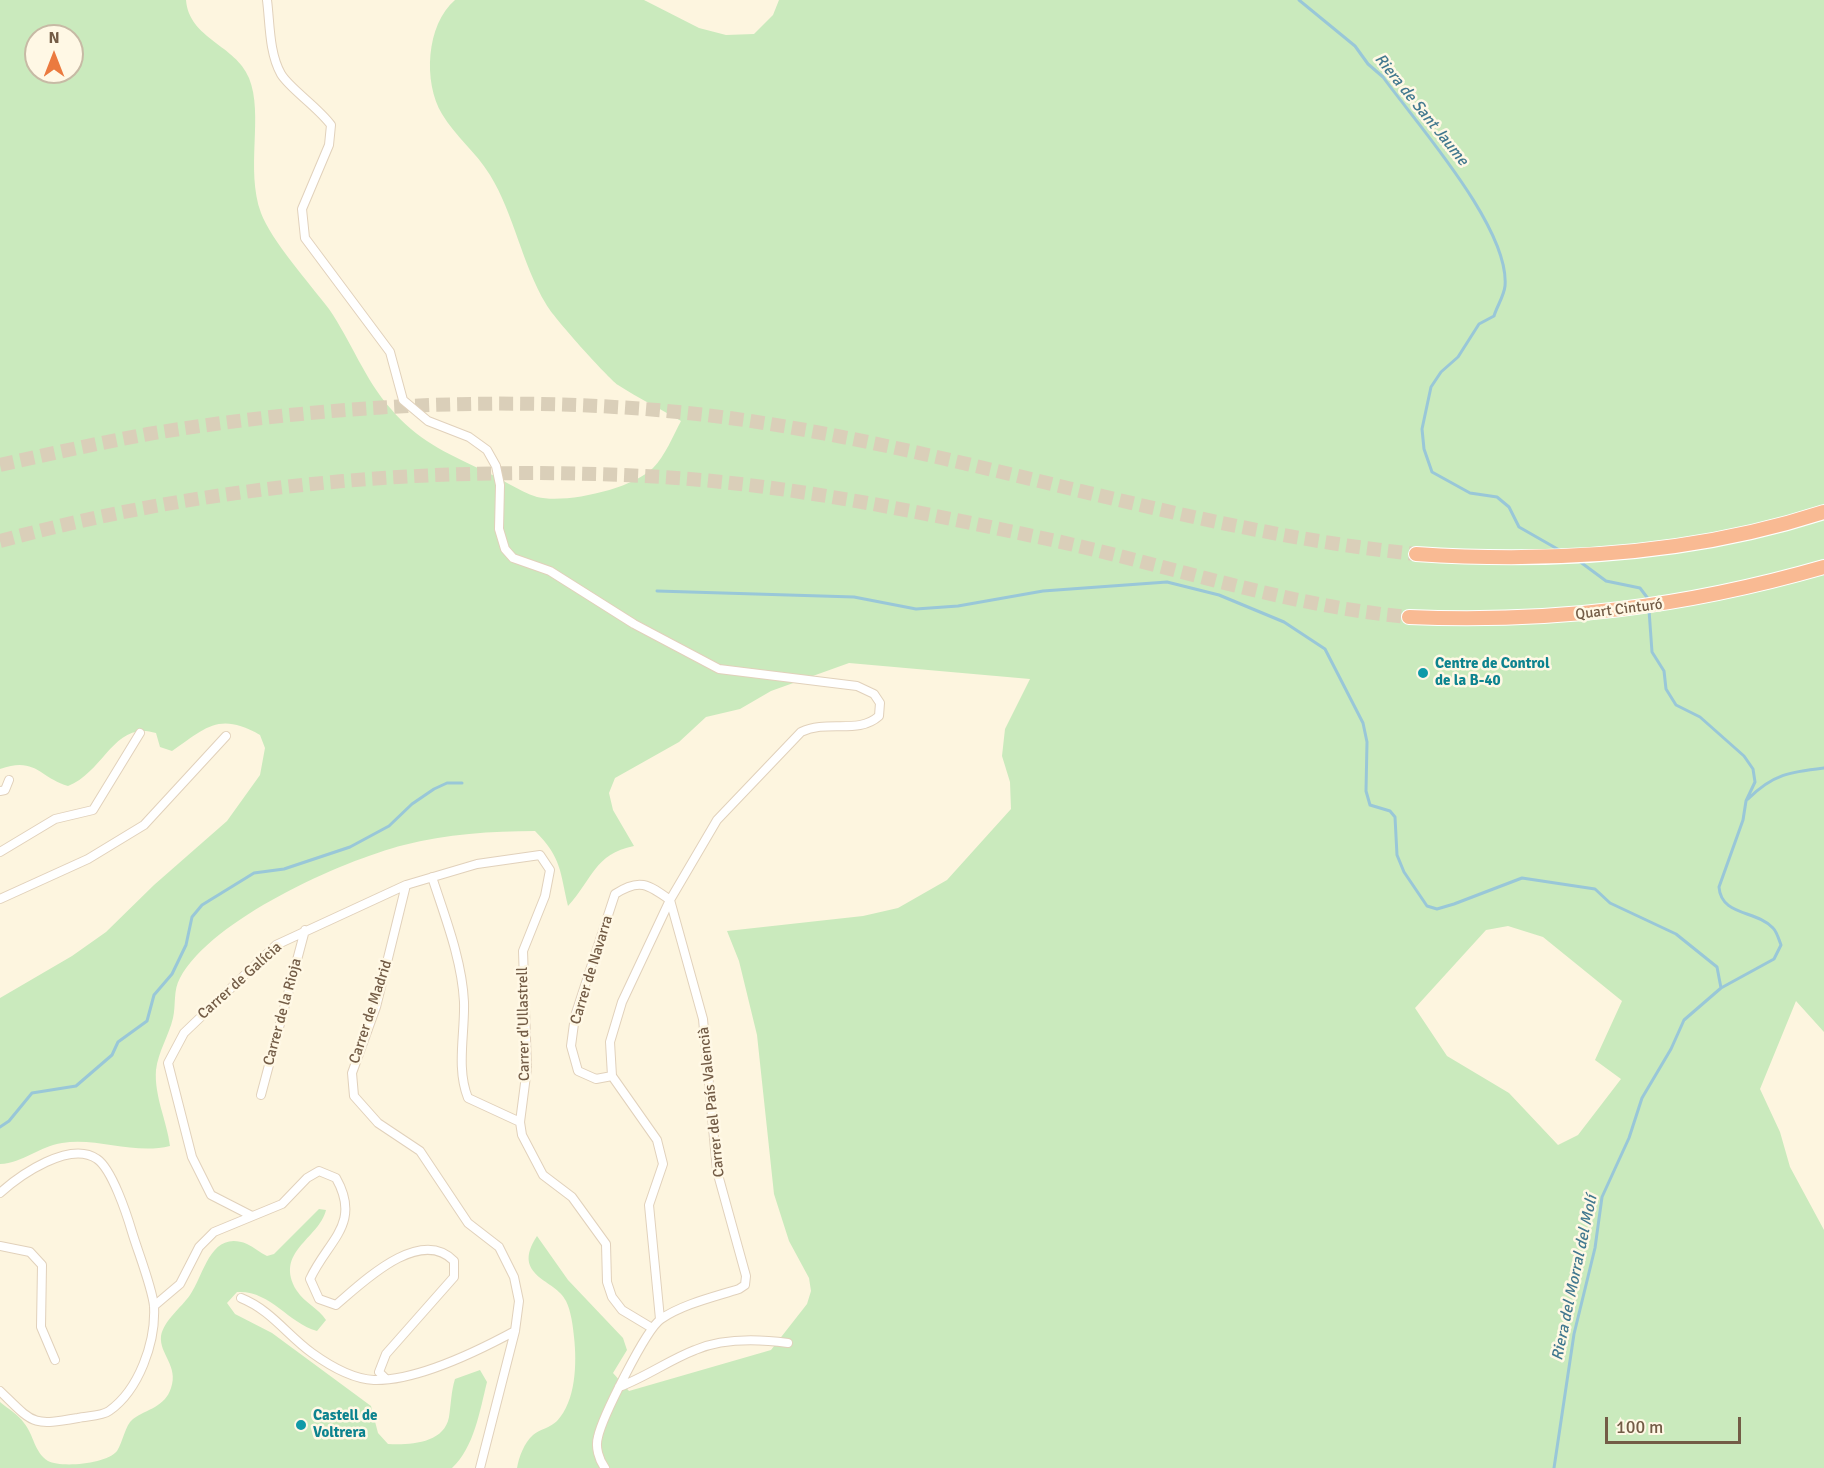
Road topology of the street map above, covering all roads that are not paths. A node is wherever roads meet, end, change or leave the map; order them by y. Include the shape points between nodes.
1 (267, 0) edge
2 (1824, 512) edge
3 (1416, 554) tunnel mouth
4 (1824, 567) edge
5 (1409, 617) tunnel mouth
6 (140, 733) dead end
7 (226, 736) dead end
8 (9, 780) dead end
9 (0, 790) edge
10 (0, 852) edge
11 (540, 855) joint
12 (432, 877) junction
13 (406, 885) junction
14 (670, 900) junction
15 (0, 901) edge
16 (305, 930) junction
17 (612, 1076) junction
18 (261, 1095) dead end
19 (520, 1122) junction
20 (0, 1192) edge
21 (252, 1216) junction
22 (0, 1246) edge
23 (241, 1298) dead end
24 (154, 1306) junction
25 (660, 1319) junction
26 (652, 1328) junction
27 (515, 1331) junction
28 (788, 1343) dead end
29 (55, 1360) dead end
30 (386, 1379) junction
31 (620, 1387) junction
32 (0, 1391) edge
33 (480, 1468) edge
34 (605, 1468) edge

1 - 14 street via 272,47 281,75 331,125 329,145 302,209 305,238 390,352 403,400 428,421 469,437 487,450 500,485 500,529 505,549 513,558 550,571 634,624 719,669 857,686 874,694 880,703 879,716 872,722 861,726 815,725 786,745 717,820
2 - 3 highway via 1699,542 1577,557
4 - 5 highway, Quart Cinturó via 1728,593 1567,617
6 - 10 street via 93,810 55,819
7 - 15 street via 144,825 88,859
8 - 9 street via 5,790
11 - 12 street, Carrer de Galícia via 477,864
11 - 19 street, Carrer d'Ullastrell via 550,870 545,896 523,951 527,1068
12 - 13 street, Carrer de Galícia
12 - 19 street via 452,938 464,1000 462,1083 468,1098
13 - 16 street, Carrer de Galícia
13 - 27 street, Carrer de Madrid via 376,1006 352,1073 354,1096 378,1123 420,1151 468,1223 499,1247 519,1301
14 - 17 street via 621,1002 610,1042
14 - 17 street, Carrer de Navarra via 649,885 630,884 615,894 575,1016 571,1046 578,1071 596,1079
14 - 25 street, Carrer del País Valencià via 703,1019 717,1171 746,1276 745,1285 739,1289
16 - 18 street, Carrer de la Rioja
16 - 21 street, Carrer de Galícia via 276,945 184,1033 168,1063 192,1157 211,1195
17 - 25 street via 657,1140 663,1164 649,1206
19 - 26 street, Carrer d'Ullastrell via 522,1135 543,1175 572,1197 606,1244 607,1282 612,1297 622,1310
20 - 24 street via 21,1174 59,1157 85,1154 99,1159 122,1198
21 - 24 street via 214,1232 200,1247 180,1284
21 - 30 street via 282,1204 319,1171 336,1178 345,1194 345,1225 310,1279 319,1299 336,1305 404,1254 429,1249 445,1252 454,1261 454,1277 386,1354 379,1372
22 - 29 street via 30,1252 42,1266 41,1328
23 - 30 street via 265,1310 327,1364 359,1378
24 - 32 street via 147,1357 132,1387 108,1412 43,1424 26,1417
25 - 26 street
26 - 31 street
27 - 30 street via 474,1354
27 - 33 street, Carrer de Madrid
28 - 31 street via 757,1339 696,1349
31 - 34 street via 598,1438 597,1450

